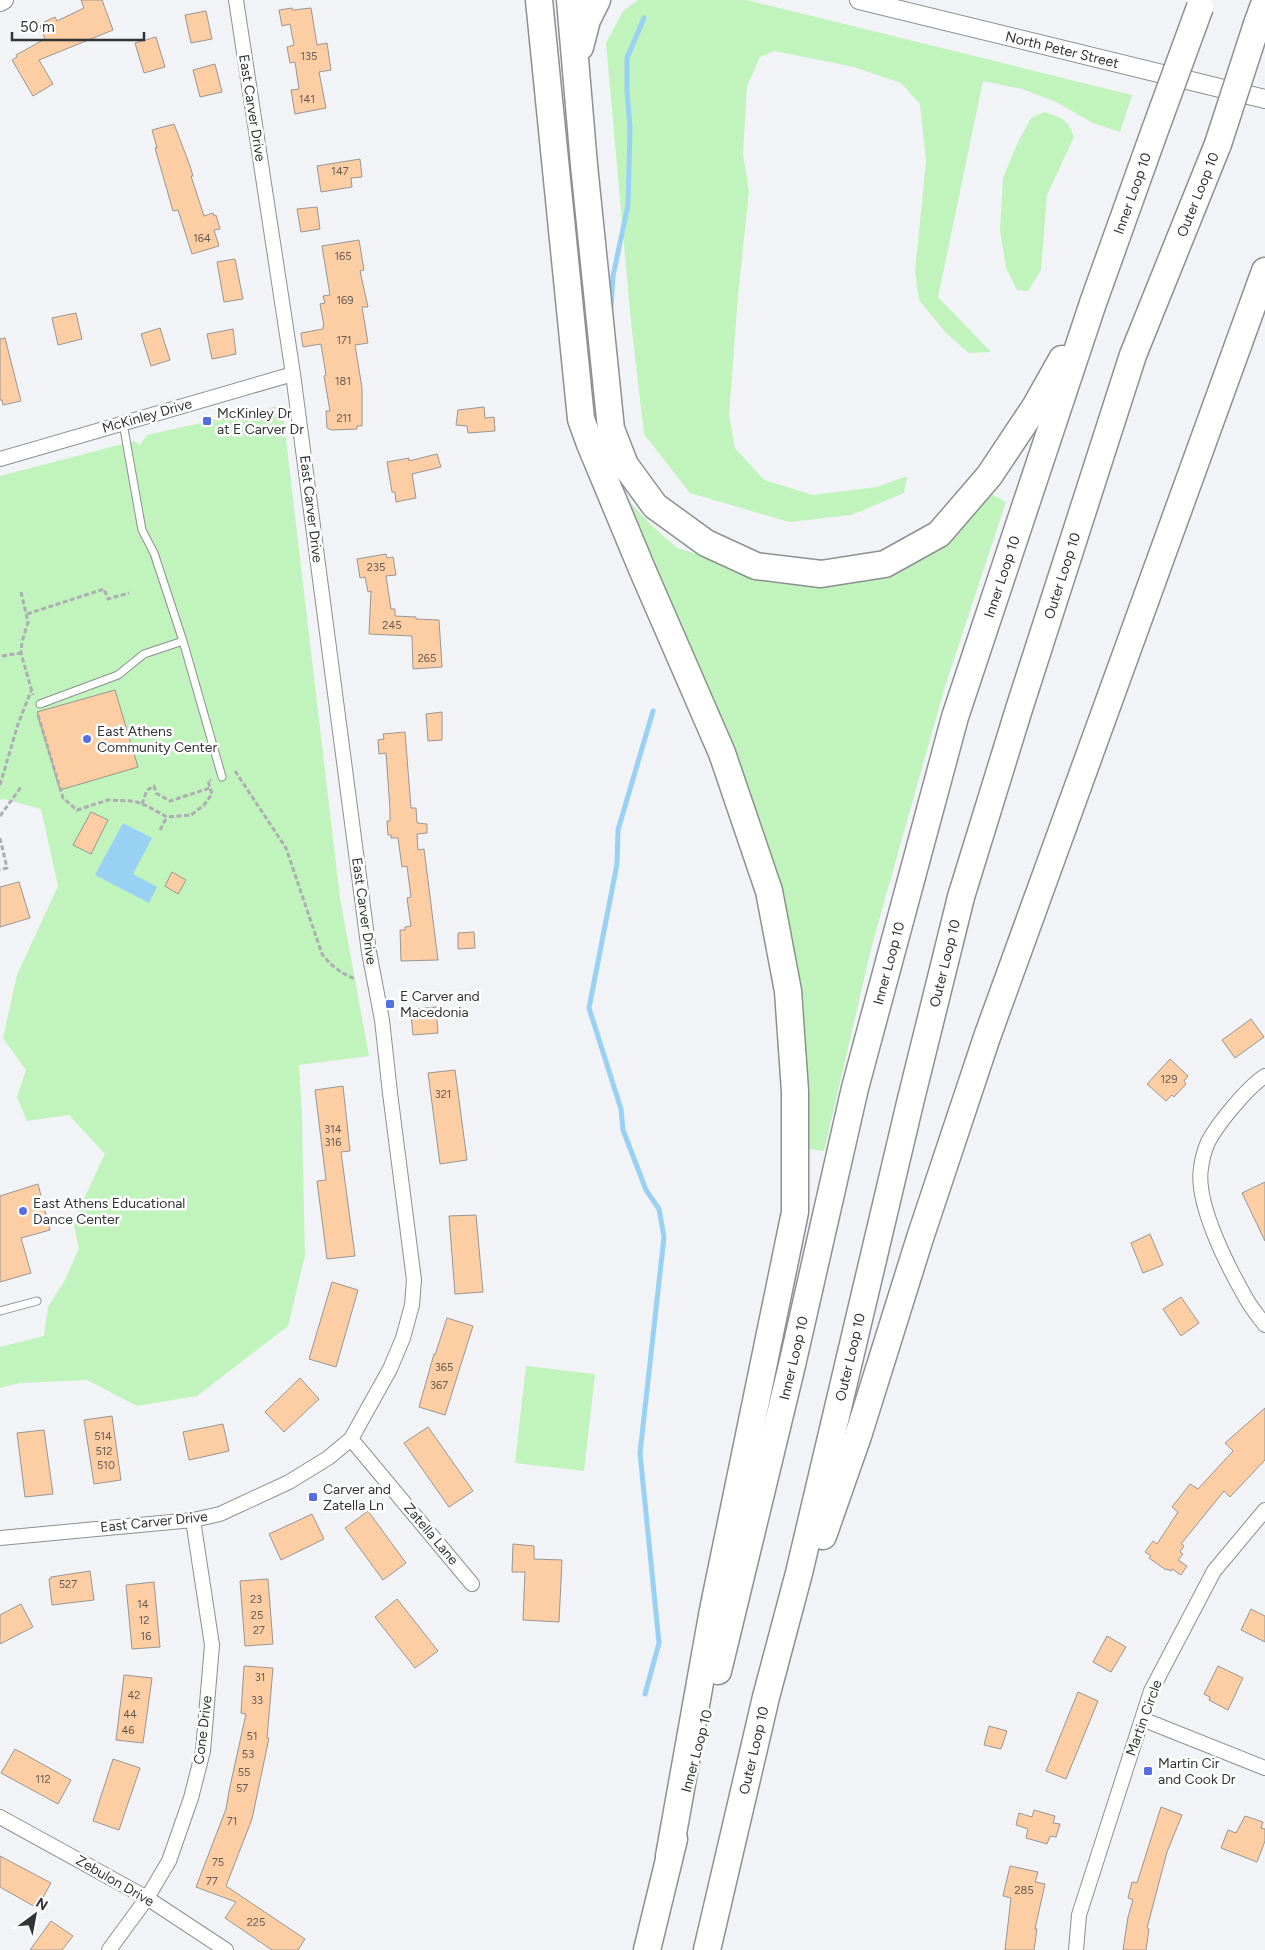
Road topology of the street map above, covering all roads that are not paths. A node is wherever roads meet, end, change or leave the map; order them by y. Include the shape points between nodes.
1 (4, 0) edge
2 (236, 0) edge
3 (539, 0) edge
4 (570, 0) edge
5 (598, 0) edge
6 (859, 0) edge
7 (0, 2) edge
8 (1201, 4) edge
9 (1261, 13) edge
10 (576, 62) junction
11 (1265, 100) edge
12 (1265, 271) edge
13 (1093, 303) junction
14 (294, 374) junction
15 (123, 423) junction
16 (0, 459) edge
17 (183, 641) junction
18 (40, 704) dead end
19 (222, 777) road end
20 (1265, 1076) edge
21 (37, 1302) dead end
22 (0, 1311) edge
23 (1265, 1325) edge
24 (351, 1439) junction
25 (1265, 1510) edge
26 (193, 1520) junction
27 (0, 1538) edge
28 (472, 1584) dead end
29 (766, 1697) junction
30 (1142, 1719) junction
31 (1265, 1768) edge
32 (0, 1817) edge
33 (669, 1856) junction
34 (147, 1898) junction
35 (109, 1950) edge
36 (226, 1950) edge
37 (647, 1950) edge
38 (707, 1950) edge
39 (1076, 1950) edge

1 - 7 street
2 - 14 street, East Carver Drive
3 - 33 highway via 581,418 638,560 722,753 769,891 788,991 795,1081 795,1212 713,1610
4 - 10 highway
5 - 10 highway via 587,20
6 - 11 street, North Peter Street
8 - 13 highway, Inner Loop 10, bridge
9 - 29 highway, Outer Loop 10, bridge via 1218,144 1133,355 960,897 799,1573
10 - 13 highway via 611,429 625,465 655,506 706,543 756,566 821,574 885,564 939,534 989,476 1035,407
12 - 29 highway via 987,1036 858,1436
13 - 33 highway, Inner Loop 10 via 952,726 854,1088 731,1621
14 - 15 street, McKinley Drive
14 - 24 street, East Carver Drive via 368,952 382,1020 414,1280 412,1305 397,1354
15 - 16 street, McKinley Drive
15 - 17 lane via 142,530 154,553
17 - 18 lane via 144,654 118,675
17 - 19 lane
20 - 23 street via 1254,1083 1232,1108 1208,1142 1201,1169 1203,1200 1222,1253 1248,1302
21 - 22 lane
24 - 26 street, East Carver Drive via 328,1458 289,1482 220,1514
24 - 28 street, Zatella Lane
25 - 30 street, Martin Circle via 1214,1571 1151,1691
26 - 27 street, East Carver Drive
26 - 34 street, Cone Drive via 212,1645 203,1751 169,1861
29 - 38 highway, Outer Loop 10
30 - 31 street
30 - 39 street, Martin Circle via 1079,1915
32 - 34 street, Zebulon Drive
33 - 37 highway, Inner Loop 10
34 - 35 street, Cone Drive
34 - 36 street, Zebulon Drive

